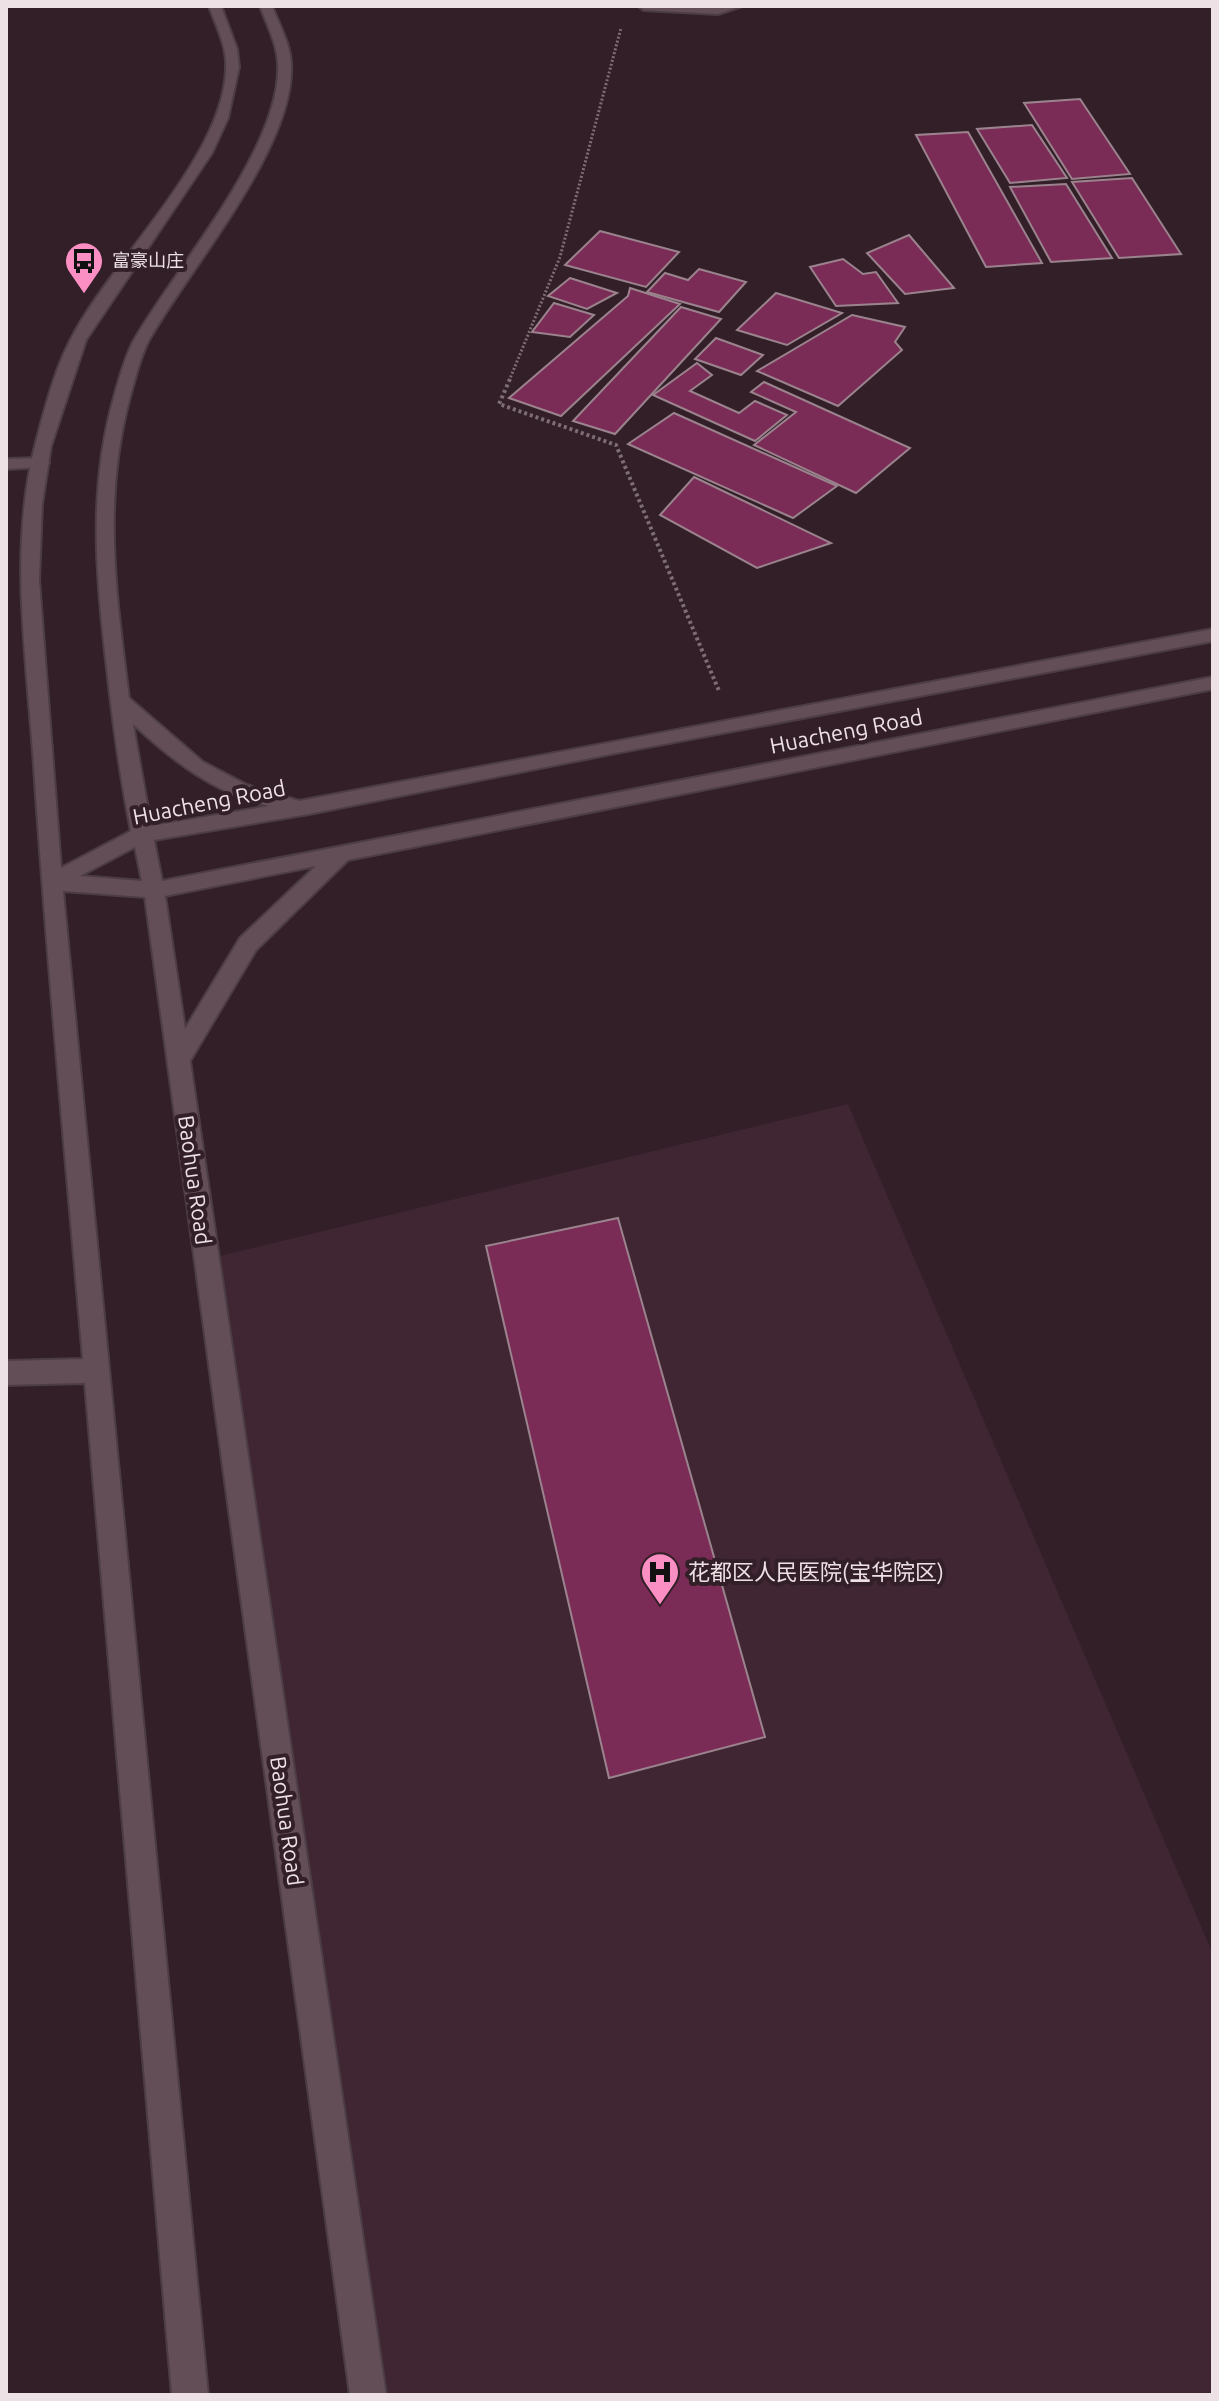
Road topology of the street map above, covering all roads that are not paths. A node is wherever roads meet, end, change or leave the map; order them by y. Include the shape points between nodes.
1 (215, 6) edge
2 (266, 6) edge
3 (644, 6) edge
4 (736, 6) edge
5 (41, 463) junction
6 (6, 464) edge
7 (1213, 635) edge
8 (1213, 683) edge
9 (120, 700) junction
10 (309, 807) junction
11 (140, 835) junction
12 (342, 853) junction
13 (52, 882) junction
14 (154, 890) junction
15 (178, 1061) junction
16 (96, 1371) junction
17 (6, 1373) edge
18 (190, 2395) edge
19 (368, 2395) edge

1 - 5 street via 232,55 218,128 78,340
2 - 9 street, Baohua Road via 283,50 272,129 140,343 111,443 104,570
3 - 4 street
5 - 6 street
5 - 13 street via 33,504 30,580
7 - 10 street, Huacheng Road
8 - 12 street, Huacheng Road
9 - 10 street via 164,743 220,783 257,798
9 - 11 street, Baohua Road
10 - 11 street, Huacheng Road
11 - 13 street, Huacheng Road
11 - 14 street, Baohua Road
12 - 14 street, Huacheng Road
12 - 15 street via 248,944
13 - 14 street, Huacheng Road
13 - 16 street
14 - 15 street, Baohua Road
15 - 19 street, Baohua Road
16 - 17 street
16 - 18 street

